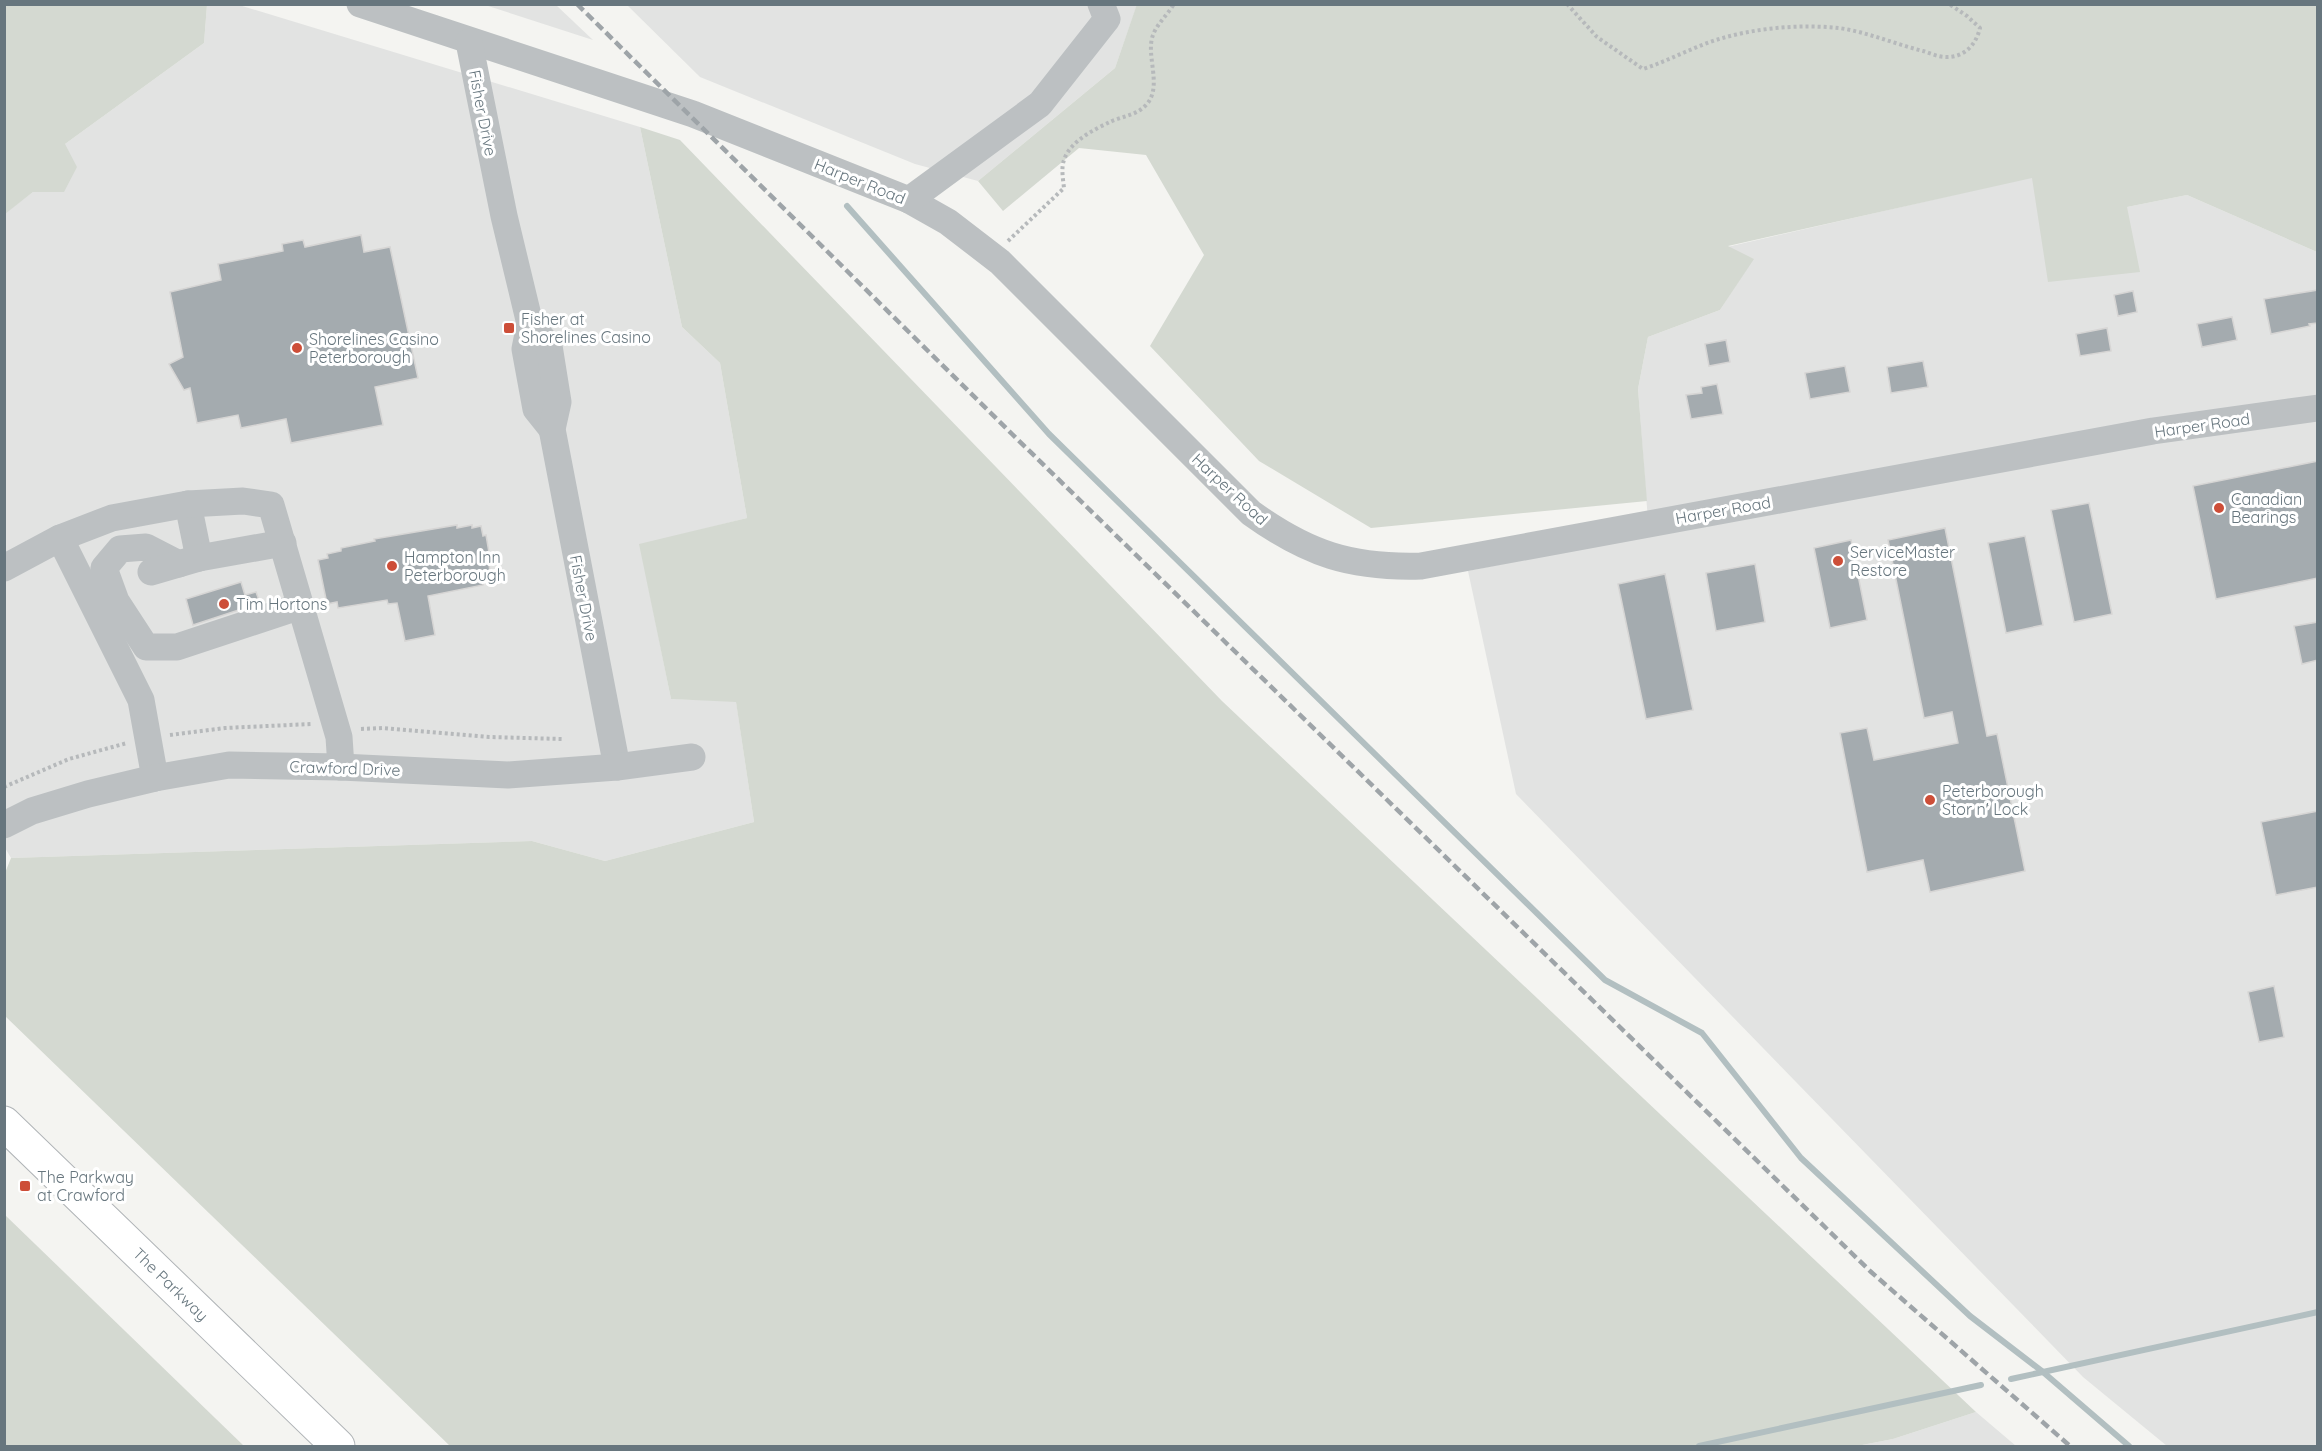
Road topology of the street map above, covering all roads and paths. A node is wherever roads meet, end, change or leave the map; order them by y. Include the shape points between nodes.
1 (360, 4) edge
2 (1101, 4) edge
3 (1174, 4) edge
4 (1567, 4) edge
5 (1949, 4) edge
6 (469, 42) junction
7 (909, 200) junction
8 (1003, 246) dead end
9 (2318, 408) edge
10 (188, 504) junction
11 (60, 538) junction
12 (283, 543) junction
13 (189, 561) junction
14 (4, 568) edge
15 (151, 572) dead end
16 (301, 606) junction
17 (336, 727) junction
18 (149, 738) junction
19 (563, 740) dead end
20 (692, 757) dead end
21 (341, 766) junction
22 (617, 767) junction
23 (155, 778) junction
24 (4, 788) edge
25 (4, 825) edge
26 (4, 1123) edge
27 (338, 1446) edge

1 - 6 street, Harper Road
2 - 7 street via 1107,19 1040,104
3 - 8 path via 1154,33 1153,94 1146,105 1071,145 1063,162 1064,188
4 - 5 path via 1597,38 1643,69 1716,40 1802,27 1839,28 1945,57 1970,50 1980,28
6 - 7 street, Harper Road via 693,114
6 - 22 street, Fisher Drive via 530,324 525,349 536,409 552,429
7 - 9 street, Harper Road via 948,222 1000,262 1251,513 1312,549 1367,565 1421,566 2153,431
10 - 11 street via 112,518
10 - 12 street via 243,501 272,505
10 - 13 street
11 - 14 street
11 - 18 street via 141,700
12 - 13 street
12 - 16 street
13 - 15 street
13 - 16 street via 146,547 120,549 104,568 116,601 146,647 177,647
16 - 17 street
17 - 18 path via 312,724 225,728
17 - 19 path
17 - 21 street
18 - 23 street
18 - 24 path via 69,759
20 - 22 street, Crawford Drive
21 - 22 street, Crawford Drive via 508,775
21 - 23 street, Crawford Drive via 229,765
23 - 25 street, Crawford Drive via 32,811
26 - 27 main road, The Parkway

